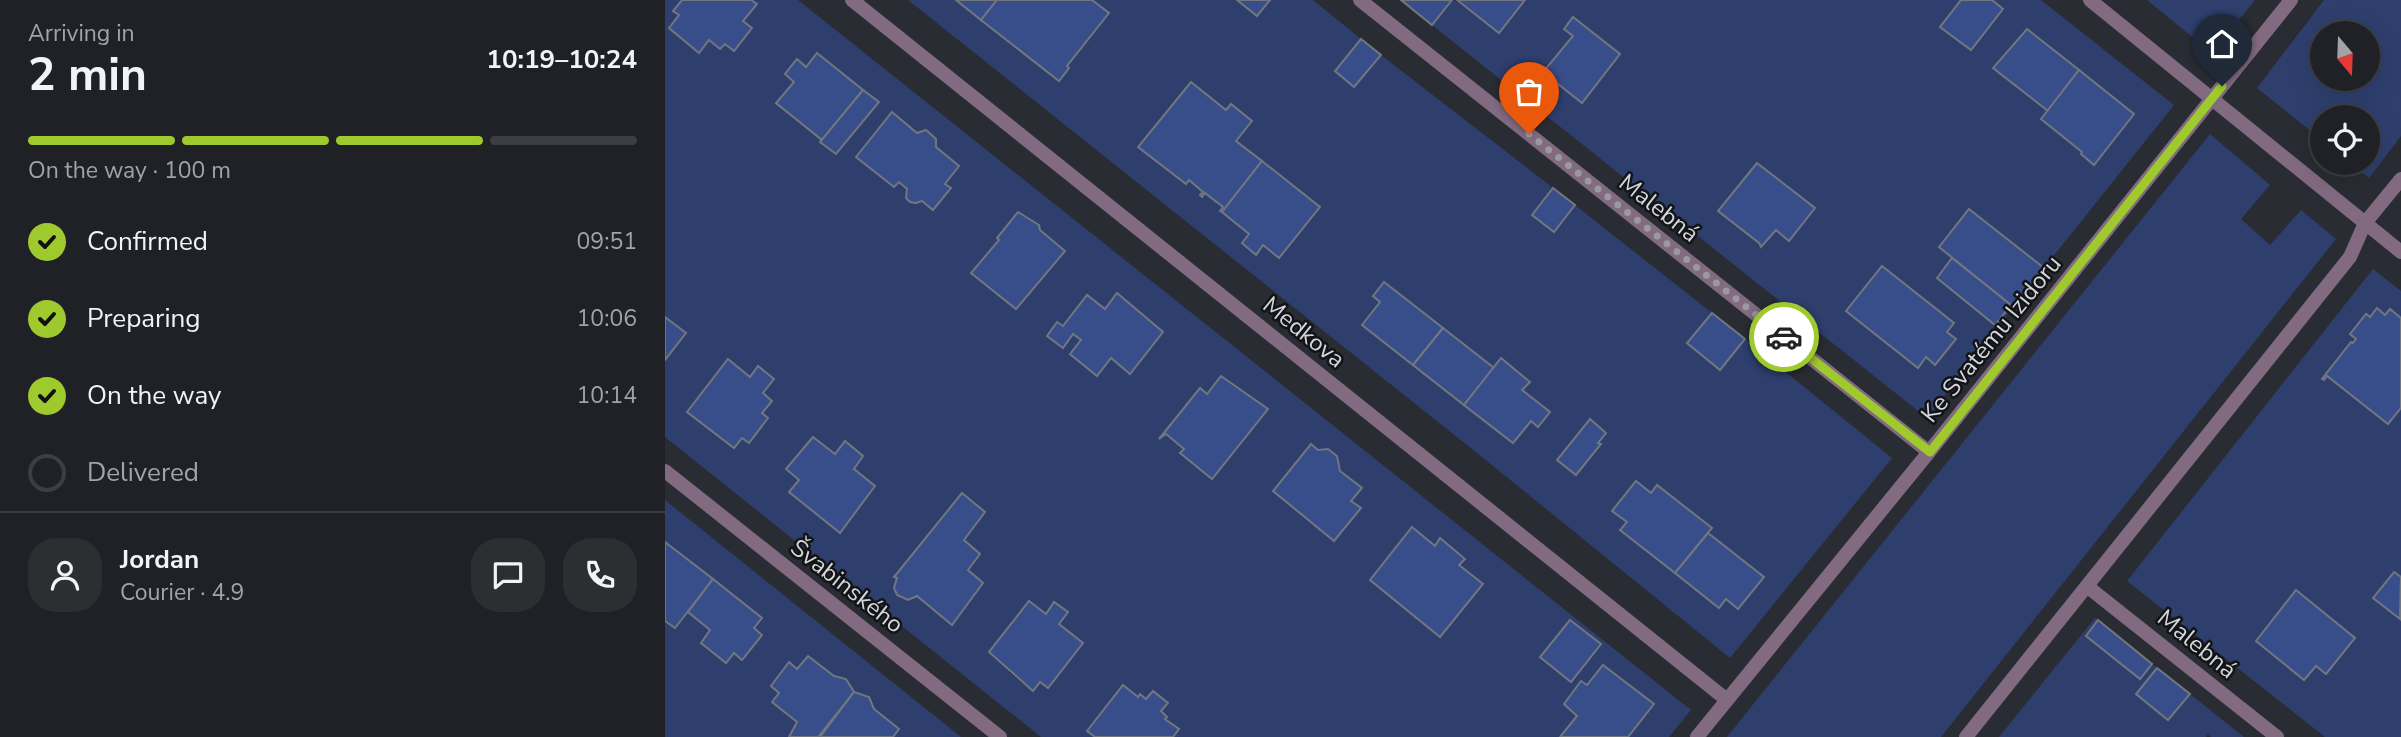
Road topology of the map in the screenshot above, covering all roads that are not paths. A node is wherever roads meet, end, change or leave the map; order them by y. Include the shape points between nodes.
1 (852, 0) edge
2 (1360, 0) edge
3 (2090, 0) edge
4 (2291, 0) edge
5 (2212, 98) junction
6 (2401, 179) edge
7 (2365, 223) junction
8 (2401, 252) edge
9 (1930, 452) junction
10 (665, 471) edge
11 (2088, 587) junction
12 (1727, 700) junction
13 (1000, 737) edge
14 (1697, 737) edge
15 (1966, 737) edge
16 (2277, 737) edge

1 - 12 street, Medkova
2 - 9 street, Malebná
3 - 5 street
4 - 5 street, Ke Svatému Izidoru
5 - 7 street
5 - 9 street, Ke Svatému Izidoru
6 - 7 street
7 - 8 street
7 - 11 street via 2350,257
9 - 12 street, Ke Svatému Izidoru
10 - 13 street, Švabinského
11 - 15 street
11 - 16 street, Malebná
12 - 14 street, Ke Svatému Izidoru

